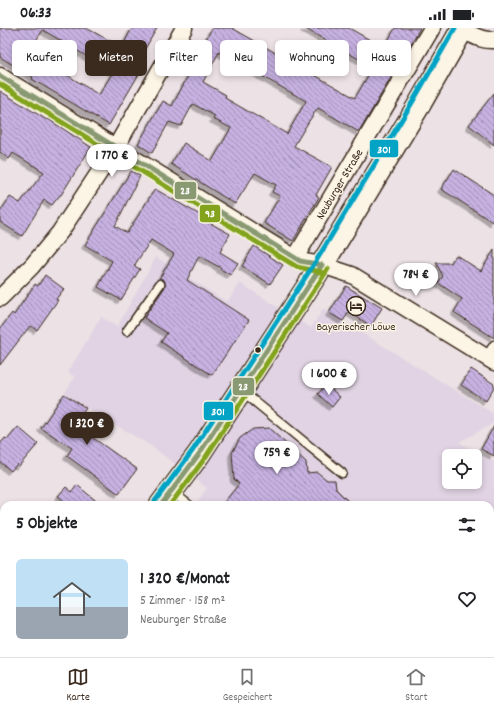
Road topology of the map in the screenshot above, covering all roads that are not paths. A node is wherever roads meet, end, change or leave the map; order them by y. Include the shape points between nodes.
1 (184, 28) edge
2 (432, 28) edge
3 (463, 29) edge
4 (494, 40) edge
5 (0, 76) edge
6 (116, 147) junction
7 (295, 258) junction
8 (322, 265) junction
9 (160, 284) dead end
10 (0, 298) edge
11 (127, 331) dead end
12 (491, 355) edge
13 (241, 389) junction
14 (342, 472) dead end
15 (166, 498) edge
16 (176, 501) edge

1 - 6 street
2 - 7 street, Neuburger Straße
3 - 4 street via 479,38
3 - 8 street
5 - 6 street
6 - 7 street
6 - 10 street via 60,232 32,266
7 - 8 street
8 - 12 street via 352,275
8 - 13 street
9 - 11 lane
13 - 14 lane
13 - 15 street via 199,454
15 - 16 lane

